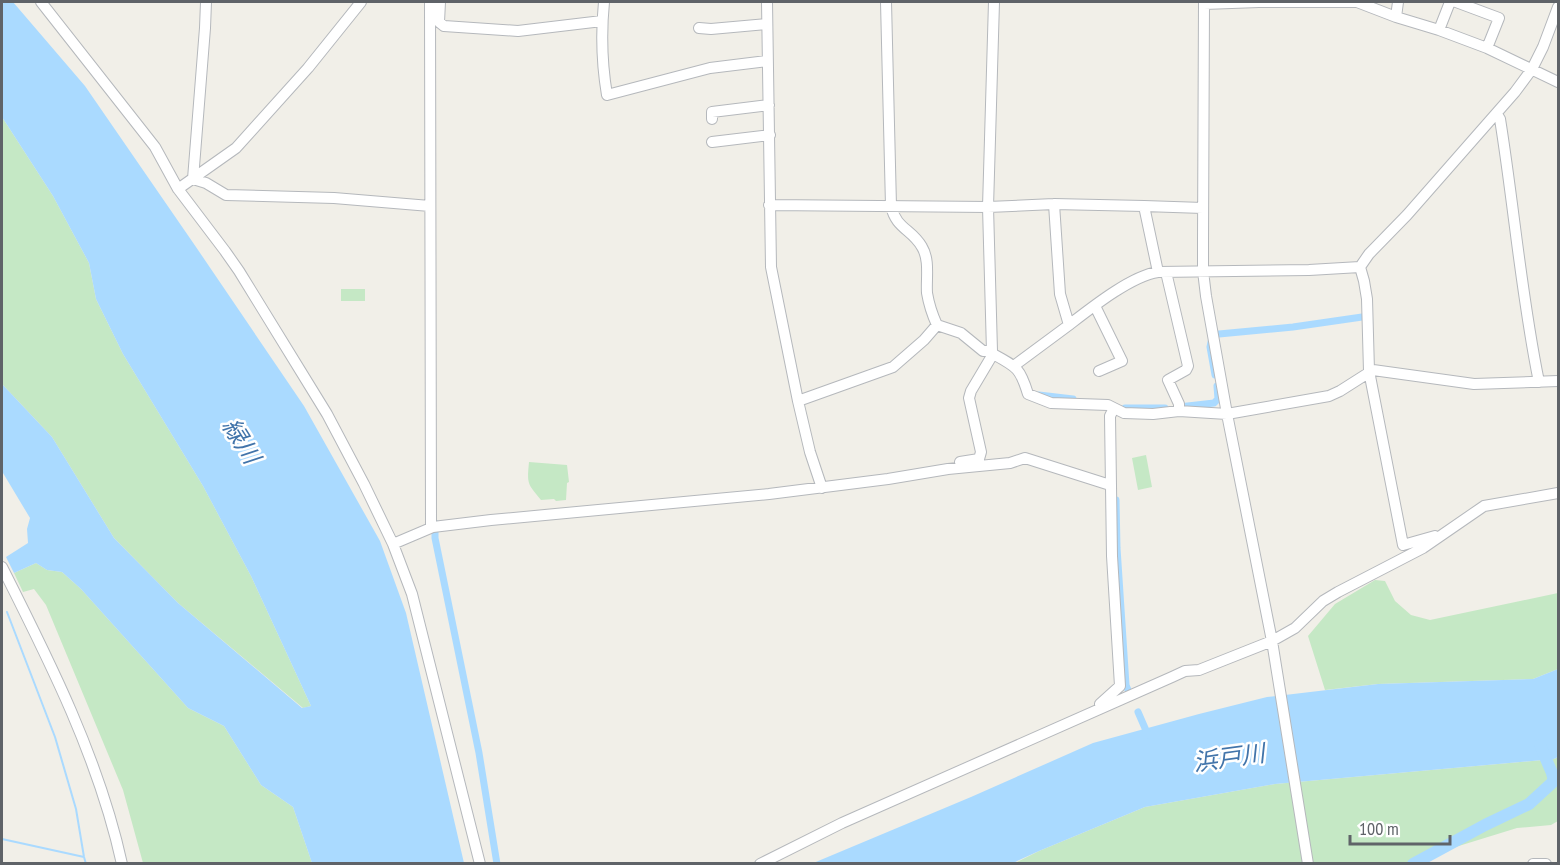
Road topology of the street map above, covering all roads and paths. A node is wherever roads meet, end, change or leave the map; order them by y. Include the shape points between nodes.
1 (41, 2) edge
2 (206, 2) edge
3 (361, 2) edge
4 (430, 2) edge
5 (440, 2) edge
6 (604, 2) edge
7 (767, 2) edge
8 (886, 2) edge
9 (994, 2) edge
10 (1398, 2) edge
11 (1450, 2) edge
12 (1456, 2) edge
13 (1204, 3) edge
14 (1558, 7) edge
15 (1396, 17) junction
16 (602, 21) junction
17 (767, 24) junction
18 (699, 28) dead end
19 (1439, 30) junction
20 (1487, 48) junction
21 (767, 61) junction
22 (1532, 69) junction
23 (1558, 82) edge
24 (769, 105) junction
25 (1497, 114) junction
26 (712, 119) dead end
27 (770, 135) junction
28 (712, 142) dead end
29 (193, 179) junction
30 (178, 189) junction
31 (1054, 204) junction
32 (769, 205) junction
33 (430, 206) junction
34 (894, 206) junction
35 (988, 207) junction
36 (1144, 207) junction
37 (1203, 208) junction
38 (1360, 267) junction
39 (1203, 271) junction
40 (1162, 272) junction
41 (1095, 306) junction
42 (937, 325) junction
43 (1069, 325) junction
44 (993, 353) junction
45 (1016, 364) junction
46 (1102, 367) dead end
47 (1369, 371) junction
48 (1558, 381) edge
49 (1539, 382) junction
50 (798, 401) junction
51 (1179, 408) junction
52 (1117, 409) junction
53 (1227, 414) junction
54 (948, 469) junction
55 (1110, 485) junction
56 (822, 488) junction
57 (1558, 493) edge
58 (434, 527) junction
59 (1444, 534) junction
60 (393, 544) junction
61 (2, 567) edge
62 (1272, 645) junction
63 (1101, 708) junction
64 (122, 862) edge
65 (480, 864) edge
66 (760, 864) edge
67 (1308, 864) edge
68 (1533, 864) edge
69 (1546, 864) edge

1 - 30 street via 155,147
2 - 29 street
3 - 29 street via 236,148
4 - 33 street
5 - 16 street via 439,22 444,26 518,31
6 - 16 street
7 - 17 street
8 - 34 street
9 - 35 street
10 - 15 street
11 - 19 street
12 - 20 street via 1498,18
13 - 15 street via 1357,2
13 - 37 street
14 - 22 street
15 - 19 street
16 - 21 street via 607,95 710,68
17 - 18 street
17 - 21 street
19 - 20 street
20 - 22 street
21 - 24 street
22 - 23 street
22 - 25 street
24 - 26 street via 711,112
24 - 27 street
25 - 38 street
25 - 49 street
27 - 28 street
27 - 32 street
29 - 30 street
29 - 33 street via 226,195
30 - 60 street via 225,251 284,343 327,414
31 - 35 street
31 - 36 street
31 - 43 street via 1060,294
32 - 34 street
32 - 50 street via 771,267
33 - 58 street
34 - 35 street
34 - 42 street via 894,217 924,249 927,292
35 - 44 street
36 - 37 street
36 - 40 street
37 - 39 street
38 - 39 street
38 - 47 street
39 - 40 street
39 - 53 street
40 - 41 street via 1146,274
40 - 51 street via 1188,366 1167,380
41 - 43 street
41 - 46 street via 1122,361
42 - 44 street via 961,333 983,351
42 - 50 street via 893,368
43 - 45 street
44 - 45 street
44 - 54 street via 969,398 980,459 948,464
45 - 52 street via 1028,394 1034,398
47 - 49 street via 1474,384
47 - 53 street via 1329,396
47 - 59 street via 1403,545
48 - 49 street
50 - 56 street
51 - 52 street via 1153,414
51 - 53 street
52 - 55 street via 1110,416
53 - 62 street
54 - 55 street via 1027,458
54 - 56 street
55 - 63 street via 1120,686 1100,704
56 - 58 street
57 - 59 street via 1484,506
58 - 60 street
59 - 62 street via 1323,601
60 - 65 street via 412,594
61 - 64 street via 75,719 98,779
62 - 63 street via 1199,670 1185,671
62 - 67 street
63 - 66 street via 842,823
68 - 69 street

